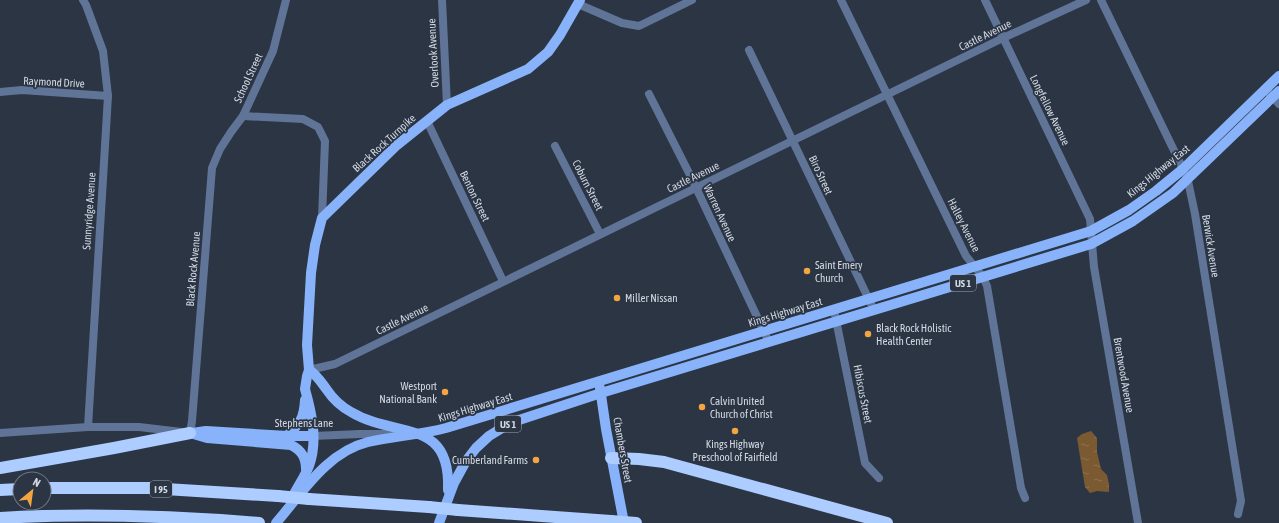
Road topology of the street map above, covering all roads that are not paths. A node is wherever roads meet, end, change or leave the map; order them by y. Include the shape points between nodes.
1 (286, 0) edge
2 (442, 0) edge
3 (692, 0) edge
4 (841, 0) edge
5 (985, 0) edge
6 (1086, 0) edge
7 (1101, 0) edge
8 (87, 2) edge
9 (579, 2) edge
10 (1003, 38) junction
11 (749, 50) dead end
12 (1279, 76) edge
13 (1265, 89) junction
14 (0, 92) edge
15 (649, 94) dead end
16 (888, 94) junction
17 (108, 96) junction
18 (1277, 98) edge
19 (447, 105) junction
20 (243, 116) junction
21 (427, 121) junction
22 (793, 140) junction
23 (555, 146) dead end
24 (1183, 169) junction
25 (1188, 181) junction
26 (696, 188) junction
27 (322, 218) junction
28 (1091, 231) junction
29 (600, 234) junction
30 (1091, 244) junction
31 (974, 266) junction
32 (983, 276) junction
33 (503, 281) junction
34 (869, 299) junction
35 (834, 310) junction
36 (874, 310) junction
37 (837, 321) junction
38 (764, 331) junction
39 (768, 342) junction
40 (661, 362) junction
41 (309, 370) junction
42 (665, 374) junction
43 (600, 382) junction
44 (305, 389) junction
45 (601, 393) junction
46 (88, 427) junction
47 (0, 432) edge
48 (190, 433) junction
49 (419, 434) junction
50 (287, 436) junction
51 (313, 436) junction
52 (611, 458) junction
53 (0, 468) edge
54 (305, 474) junction
55 (879, 478) dead end
56 (52, 488) edge
57 (12, 489) edge
58 (0, 490) edge
59 (448, 498) junction
60 (1025, 498) dead end
61 (1238, 514) dead end
62 (0, 518) edge
63 (279, 519) edge
64 (255, 523) edge
65 (259, 523) edge
66 (439, 523) edge
67 (624, 523) edge
68 (636, 523) edge
69 (887, 523) edge
70 (1138, 523) edge

1 - 20 street, School Street via 273,51
2 - 19 street, Overlook Avenue
3 - 9 street via 639,26 622,23
4 - 16 street, Halley Avenue
5 - 10 street, Longfellow Avenue
6 - 10 street, Castle Avenue
7 - 24 street, Berwick Avenue
8 - 17 street, Sunnyridge Avenue via 103,51
9 - 19 main road, Black Rock Turnpike via 548,52 528,69
10 - 16 street, Castle Avenue
10 - 28 street, Longfellow Avenue via 1090,218
11 - 22 street, Biro Street
12 - 13 main road, Kings Highway East / US 1
13 - 18 street
13 - 24 main road, Kings Highway East / US 1
14 - 17 street, Raymond Drive via 22,90
15 - 26 street, Warren Avenue
16 - 22 street, Castle Avenue
16 - 31 street, Halley Avenue via 966,256
17 - 46 street, Sunnyridge Avenue
18 - 25 main road, US 1
19 - 21 main road, Black Rock Turnpike
20 - 27 street, School Street via 303,119 318,127 325,140
20 - 48 street, Black Rock Avenue via 220,149 212,168
21 - 27 main road, Black Rock Turnpike via 370,170
21 - 33 street, Benton Street
22 - 26 street, Castle Avenue
22 - 34 street, Biro Street
23 - 29 street, Coburn Street
24 - 25 street, Berwick Avenue
24 - 28 main road, Kings Highway East / US 1 via 1129,210
25 - 30 main road, US 1 via 1133,221
25 - 61 street, Berwick Avenue via 1241,501
26 - 29 street, Castle Avenue
26 - 38 street, Warren Avenue
27 - 41 main road via 311,273 307,345
28 - 30 street, Brentwood Avenue
28 - 31 main road, Kings Highway East / US 1
29 - 33 street, Castle Avenue
30 - 32 main road, US 1
30 - 70 street, Brentwood Avenue
31 - 32 street, Halley Avenue
31 - 34 main road, Kings Highway East / US 1
32 - 36 main road, US 1
32 - 60 street, Halley Avenue via 987,286 1021,488
33 - 41 street, Castle Avenue via 335,364
34 - 35 main road, Kings Highway East / US 1
34 - 36 street, Biro Street
35 - 37 street, Hibiscus Street
35 - 38 main road, Kings Highway East / US 1
36 - 37 main road, US 1
37 - 39 main road, US 1
37 - 55 street, Hibiscus Street via 865,463
38 - 39 street, Warren Avenue
38 - 40 main road, Kings Highway East / US 1
39 - 42 main road, US 1
40 - 42 main road
40 - 43 main road, Kings Highway East / US 1
41 - 44 main road
41 - 49 main road via 318,377 331,396 350,412 365,419
42 - 45 main road, US 1
43 - 45 main road, Chambers Street
43 - 49 main road, Kings Highway East / US 1
44 - 50 main road via 302,418
44 - 51 main road via 311,412
45 - 52 main road, Chambers Street
45 - 59 main road, US 1 via 518,420 495,431 466,461 455,479
46 - 47 street, Stephens Lane
46 - 48 street, Stephens Lane via 139,427
48 - 50 main road, Stephens Lane via 206,431
48 - 53 highway
48 - 54 main road, Stephens Lane via 207,438 291,445 303,455 306,463
49 - 51 street, Stephens Lane
49 - 59 main road via 436,444 442,454 448,473
49 - 63 main road, Kings Highway East / US 1 via 368,442 344,452 323,469
50 - 51 main road, Stephens Lane
51 - 54 main road via 313,450
52 - 67 main road, Chambers Street
52 - 69 highway via 664,462
54 - 63 main road
56 - 68 highway, I 95, bridge via 149,488
57 - 58 highway
59 - 66 main road, US 1
62 - 64 highway via 120,516
64 - 65 highway

